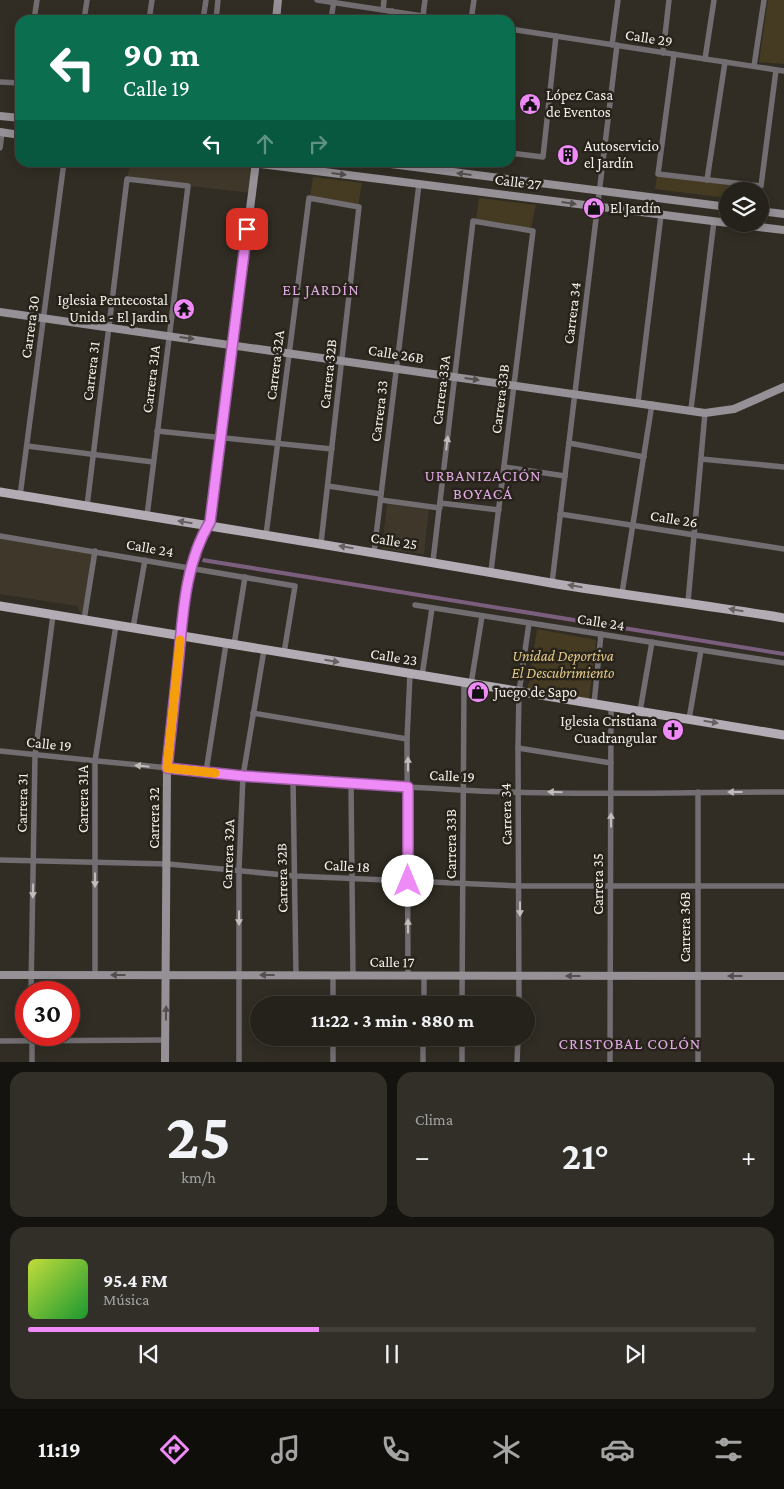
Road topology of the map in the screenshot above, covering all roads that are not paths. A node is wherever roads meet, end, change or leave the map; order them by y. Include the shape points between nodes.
1 (37, 0) edge
2 (87, 0) edge
3 (152, 0) edge
4 (206, 0) edge
5 (218, 0) edge
6 (278, 0) edge
7 (317, 0) edge
8 (384, 0) edge
9 (425, 0) edge
10 (474, 0) edge
11 (618, 0) edge
12 (669, 0) edge
13 (714, 0) edge
14 (764, 0) edge
15 (334, 1) edge
16 (382, 10) junction
17 (392, 11) junction
18 (35, 15) edge
19 (85, 15) edge
20 (150, 15) edge
21 (204, 15) edge
22 (216, 15) edge
23 (276, 15) edge
24 (332, 15) edge
25 (391, 15) edge
26 (417, 15) edge
27 (423, 15) edge
28 (472, 15) edge
29 (515, 30) edge
30 (556, 36) junction
31 (614, 45) junction
32 (663, 52) junction
33 (674, 54) junction
34 (704, 59) junction
35 (724, 62) junction
36 (754, 66) junction
37 (776, 70) junction
38 (784, 71) edge
39 (0, 82) edge
40 (15, 84) edge
41 (0, 116) edge
42 (15, 118) edge
43 (1, 133) edge
44 (15, 134) edge
45 (0, 148) edge
46 (515, 154) edge
47 (63, 167) edge
48 (255, 167) edge
49 (287, 167) edge
50 (433, 167) edge
51 (707, 180) junction
52 (419, 184) junction
53 (188, 186) joint
54 (600, 191) junction
55 (309, 198) joint
56 (598, 206) junction
57 (719, 206) edge
58 (769, 212) edge
59 (784, 214) edge
60 (661, 215) junction
61 (714, 221) junction
62 (719, 222) edge
63 (769, 228) edge
64 (784, 230) edge
65 (533, 231) joint
66 (0, 312) edge
67 (44, 318) junction
68 (108, 328) junction
69 (169, 336) junction
70 (233, 344) junction
71 (290, 352) junction
72 (343, 360) junction
73 (397, 368) junction
74 (455, 376) junction
75 (515, 385) junction
76 (784, 386) edge
77 (575, 393) junction
78 (638, 402) junction
79 (652, 404) junction
80 (691, 410) junction
81 (705, 413) junction
82 (157, 432) junction
83 (220, 438) junction
84 (569, 443) junction
85 (278, 444) junction
86 (27, 446) junction
87 (332, 449) junction
88 (93, 454) junction
89 (644, 457) junction
90 (701, 459) junction
91 (154, 462) junction
92 (504, 467) junction
93 (784, 467) edge
94 (565, 476) junction
95 (328, 486) junction
96 (0, 492) edge
97 (20, 496) junction
98 (381, 497) junction
99 (440, 505) junction
100 (86, 506) junction
101 (499, 510) junction
102 (560, 514) junction
103 (147, 516) junction
104 (633, 525) junction
105 (207, 526) junction
106 (266, 535) junction
107 (694, 535) junction
108 (0, 536) edge
109 (321, 543) junction
110 (784, 549) edge
111 (95, 552) junction
112 (374, 552) junction
113 (146, 560) junction
114 (434, 561) junction
115 (192, 565) junction
116 (491, 571) junction
117 (245, 577) junction
118 (552, 583) junction
119 (622, 593) junction
120 (688, 602) junction
121 (415, 605) dead end
122 (0, 606) edge
123 (432, 608) junction
124 (53, 615) junction
125 (482, 616) junction
126 (784, 618) edge
127 (84, 620) junction
128 (528, 623) junction
129 (116, 625) junction
130 (133, 628) junction
131 (601, 634) junction
132 (181, 636) junction
133 (652, 642) junction
134 (230, 644) junction
135 (264, 650) junction
136 (701, 650) junction
137 (284, 653) junction
138 (784, 663) edge
139 (410, 674) junction
140 (422, 676) junction
141 (467, 683) junction
142 (519, 692) junction
143 (594, 704) junction
144 (611, 707) junction
145 (640, 711) junction
146 (253, 713) junction
147 (689, 719) junction
148 (784, 735) edge
149 (407, 739) junction
150 (518, 748) junction
151 (0, 751) edge
152 (35, 755) junction
153 (95, 761) junction
154 (611, 763) junction
155 (167, 768) junction
156 (206, 772) junction
157 (243, 776) junction
158 (293, 780) junction
159 (351, 783) junction
160 (408, 787) junction
161 (463, 790) junction
162 (518, 791) junction
163 (698, 792) junction
164 (784, 792) edge
165 (611, 794) junction
166 (0, 860) edge
167 (33, 861) junction
168 (96, 861) junction
169 (168, 864) junction
170 (239, 869) junction
171 (295, 876) junction
172 (352, 879) junction
173 (408, 881) junction
174 (463, 884) junction
175 (520, 886) junction
176 (610, 886) junction
177 (698, 886) junction
178 (784, 886) edge
179 (0, 975) edge
180 (31, 975) junction
181 (95, 975) junction
182 (166, 975) junction
183 (239, 975) junction
184 (296, 975) junction
185 (333, 975) junction
186 (353, 975) junction
187 (408, 975) junction
188 (462, 975) junction
189 (519, 975) junction
190 (424, 976) junction
191 (610, 976) junction
192 (698, 976) junction
193 (784, 976) edge
194 (31, 981) edge
195 (333, 996) edge
196 (424, 996) edge
197 (462, 996) edge
198 (519, 996) edge
199 (80, 1039) edge
200 (15, 1040) edge
201 (165, 1040) junction
202 (0, 1041) edge
203 (32, 1046) edge
204 (333, 1046) edge
205 (424, 1046) edge
206 (462, 1046) edge
207 (518, 1046) edge
208 (32, 1062) edge
209 (165, 1062) edge
210 (238, 1062) edge
211 (333, 1062) edge
212 (424, 1062) edge
213 (462, 1062) edge
214 (517, 1062) edge
215 (610, 1062) edge
216 (698, 1062) edge

1 - 18 street
2 - 19 street
3 - 20 street
4 - 21 street
5 - 22 street
6 - 23 street
7 - 15 street
8 - 16 street
9 - 27 street
10 - 28 street
11 - 31 street, Carrera 34
12 - 32 street
13 - 34 street
14 - 36 street
15 - 16 street
15 - 24 street
16 - 17 street
17 - 25 street
17 - 26 street
29 - 30 street, Calle 29
30 - 31 street, Calle 29
30 - 46 street via 543,157
31 - 32 street, Calle 29
31 - 54 street, Carrera 34
32 - 33 street, Calle 29
33 - 34 street, Calle 29
33 - 51 street via 658,174
34 - 35 street, Calle 29
35 - 36 street, Calle 29
35 - 51 street
36 - 37 street, Calle 29
37 - 38 street, Calle 29
37 - 51 street via 761,186
39 - 40 street
41 - 42 street
43 - 44 street
43 - 45 street
47 - 67 street, Carrera 30
48 - 70 street, Carrera 32
49 -> 52 street, Calle 27
54 -> 50 street, Calle 27
52 -> 56 street, Calle 27
52 - 73 street, Carrera 33
53 - 68 street, Carrera 31 via 127,179
53 - 69 street, Carrera 31A
54 - 56 street, Carrera 34
54 - 57 street, Calle 27
55 - 71 street, Carrera 32A
55 - 72 street, Carrera 32B via 359,207
56 - 60 street, Calle 27
56 - 77 street, Carrera 34
58 - 59 street
60 - 61 street, Calle 27
60 - 78 street
61 - 62 street, Calle 27
61 - 80 street
63 - 64 street
65 - 74 street, Carrera 33A via 473,222
65 - 75 street, Carrera 33B
66 - 67 street, Calle 26B
67 - 68 street, Calle 26B
67 - 86 street, Carrera 30
68 - 69 street, Calle 26B
68 - 88 street, Carrera 31
69 -> 70 street, Calle 26B
69 - 82 street, Carrera 31A
70 - 71 street, Calle 26B
70 - 83 street, Carrera 32
71 - 72 street, Calle 26B
71 - 85 street, Carrera 32A
72 - 73 street, Calle 26B
72 - 87 street, Carrera 32B
73 - 74 street, Calle 26B
73 - 98 street, Carrera 33
74 -> 75 street, Calle 26B
99 -> 74 street, Carrera 33A
75 - 77 street, Calle 26B
75 - 92 street, Carrera 33B
76 - 81 street, Calle 26B via 734,409
77 - 78 street, Calle 26B
77 - 84 street, Carrera 34
78 - 79 street, Calle 26B
79 - 80 street, Calle 26B
79 - 89 street
80 - 81 street, Calle 26B
81 - 90 street
82 - 83 street
82 - 91 street, Carrera 31A
83 - 85 street
83 - 105 street, Carrera 32
84 - 89 street
84 - 94 street, Carrera 34
85 - 87 street
85 - 106 street, Carrera 32A
86 - 88 street
86 - 97 street, Carrera 30
87 - 95 street, Carrera 32B
88 - 91 street
88 - 100 street, Carrera 31
89 - 104 street
90 - 93 street
90 - 107 street
91 - 103 street, Carrera 31A
92 - 94 street
92 - 101 street, Carrera 33B
94 - 102 street, Carrera 34
95 - 98 street
95 - 109 street, Carrera 32B
96 - 97 main road, Calle 25
97 - 100 main road, Calle 25
98 - 99 street
98 - 112 street, Carrera 33
99 - 101 street
99 - 114 street, Carrera 33A
100 - 103 main road, Calle 25
101 - 116 street, Carrera 33B
102 - 104 street, Calle 26
102 - 118 street, Carrera 34
105 -> 103 main road, Calle 25
104 - 107 street, Calle 26
104 - 119 street
105 - 106 main road, Calle 25
105 - 115 street, Carrera 32
106 - 109 main road, Calle 25
107 - 110 street, Calle 26
107 - 120 street
108 - 111 street, Calle 24
112 -> 109 main road, Calle 25
111 - 113 street, Calle 24
111 - 127 street
112 - 114 main road, Calle 25
113 - 115 street, Calle 24
113 - 130 street
114 - 116 main road, Calle 25
115 - 117 street, Calle 24
115 - 132 street, Carrera 32
116 - 118 main road, Calle 25
117 - 134 street
117 - 137 street, Calle 24 via 295,586
119 -> 118 main road, Calle 25
119 - 120 main road, Calle 25
126 -> 120 main road, Calle 25
121 - 123 street, Calle 24
122 - 124 main road, Calle 23
123 - 125 street, Calle 24
123 - 140 street
124 - 127 main road, Calle 23
124 - 152 street, Carrera 31
125 - 128 street, Calle 24
125 - 141 street, Carrera 33B
127 - 129 main road, Calle 23
128 - 131 street, Calle 24
128 - 142 street, Carrera 34
129 - 130 main road, Calle 23
129 - 153 street, Carrera 31A
130 - 132 main road, Calle 23
131 - 133 street, Calle 24
131 - 143 street
132 - 134 main road, Calle 23
132 - 155 street, Carrera 32
133 - 136 street, Calle 24
133 - 145 street
134 - 135 main road, Calle 23
134 - 156 street
135 - 137 main road, Calle 23
135 - 146 street, Carrera 32A
136 - 138 street, Calle 24
136 - 147 street
137 -> 139 main road, Calle 23
139 - 140 main road, Calle 23
139 - 149 street
140 - 141 main road, Calle 23
141 - 142 main road, Calle 23
141 - 161 street, Carrera 33B
142 - 143 main road, Calle 23
142 - 150 street, Carrera 34
143 - 144 main road, Calle 23
144 - 145 main road, Calle 23
144 - 154 street, Carrera 35
145 - 147 main road, Calle 23
146 - 149 street
146 - 157 street, Carrera 32A
147 -> 148 main road, Calle 23
160 -> 149 street
150 - 154 street
150 - 162 street, Carrera 34
151 - 152 street, Calle 19
152 - 153 street, Calle 19
152 - 167 street, Carrera 31
155 -> 153 street, Calle 19
153 - 168 street, Carrera 31A
154 - 165 street, Carrera 35
155 - 156 street, Calle 19
155 - 169 street, Carrera 32
156 - 157 street, Calle 19
157 - 158 street, Calle 19
157 - 170 street, Carrera 32A
158 - 159 street, Calle 19
158 - 171 street, Carrera 32B
159 - 160 street, Calle 19
159 - 172 street
160 - 161 street, Calle 19
160 - 173 street
161 - 162 street, Calle 19
161 - 174 street, Carrera 33B
165 -> 162 street, Calle 19
162 - 175 street, Carrera 34
164 -> 163 street, Calle 19
163 - 165 street, Calle 19
163 - 177 street, Carrera 36B
176 -> 165 street, Carrera 35
166 - 167 street, Calle 18
167 - 168 street, Calle 18
167 -> 180 street, Carrera 31
168 - 169 street, Calle 18
168 -> 181 street, Carrera 31A
169 - 170 street, Calle 18
169 - 182 street, Carrera 32
170 - 171 street, Calle 18
170 -> 183 street, Carrera 32A
171 - 172 street, Calle 18
171 - 184 street, Carrera 32B
172 - 173 street, Calle 18
172 - 186 street
173 - 174 street, Calle 18
187 -> 173 street
174 - 175 street, Calle 18
174 - 188 street, Carrera 33B
175 - 176 street, Calle 18
175 -> 189 street, Carrera 34
176 - 177 street, Calle 18
176 - 191 street, Carrera 35
177 - 178 street, Calle 18
177 - 192 street, Carrera 36B
179 - 180 street, Calle 17
180 - 181 street, Calle 17
180 - 194 street, Carrera 31
182 -> 181 street, Calle 17
182 - 183 street, Calle 17
201 -> 182 street, Carrera 32
184 -> 183 street, Calle 17
183 - 210 street, Carrera 32A
184 - 185 street, Calle 17
185 - 186 street, Calle 17
185 - 195 street
186 - 187 street, Calle 17
187 - 190 street, Calle 17
188 - 189 street, Calle 17
188 - 190 street, Calle 17
188 - 197 street, Carrera 33B
191 -> 189 street, Calle 17
189 - 198 street, Carrera 34
190 - 196 street
191 - 192 street, Calle 17
191 - 215 street, Carrera 35
193 -> 192 street, Calle 17
192 - 216 street, Carrera 36B
199 - 201 street
200 - 202 street
201 - 209 street, Carrera 32
203 - 208 street
204 - 211 street
205 - 212 street
206 - 213 street
207 - 214 street

